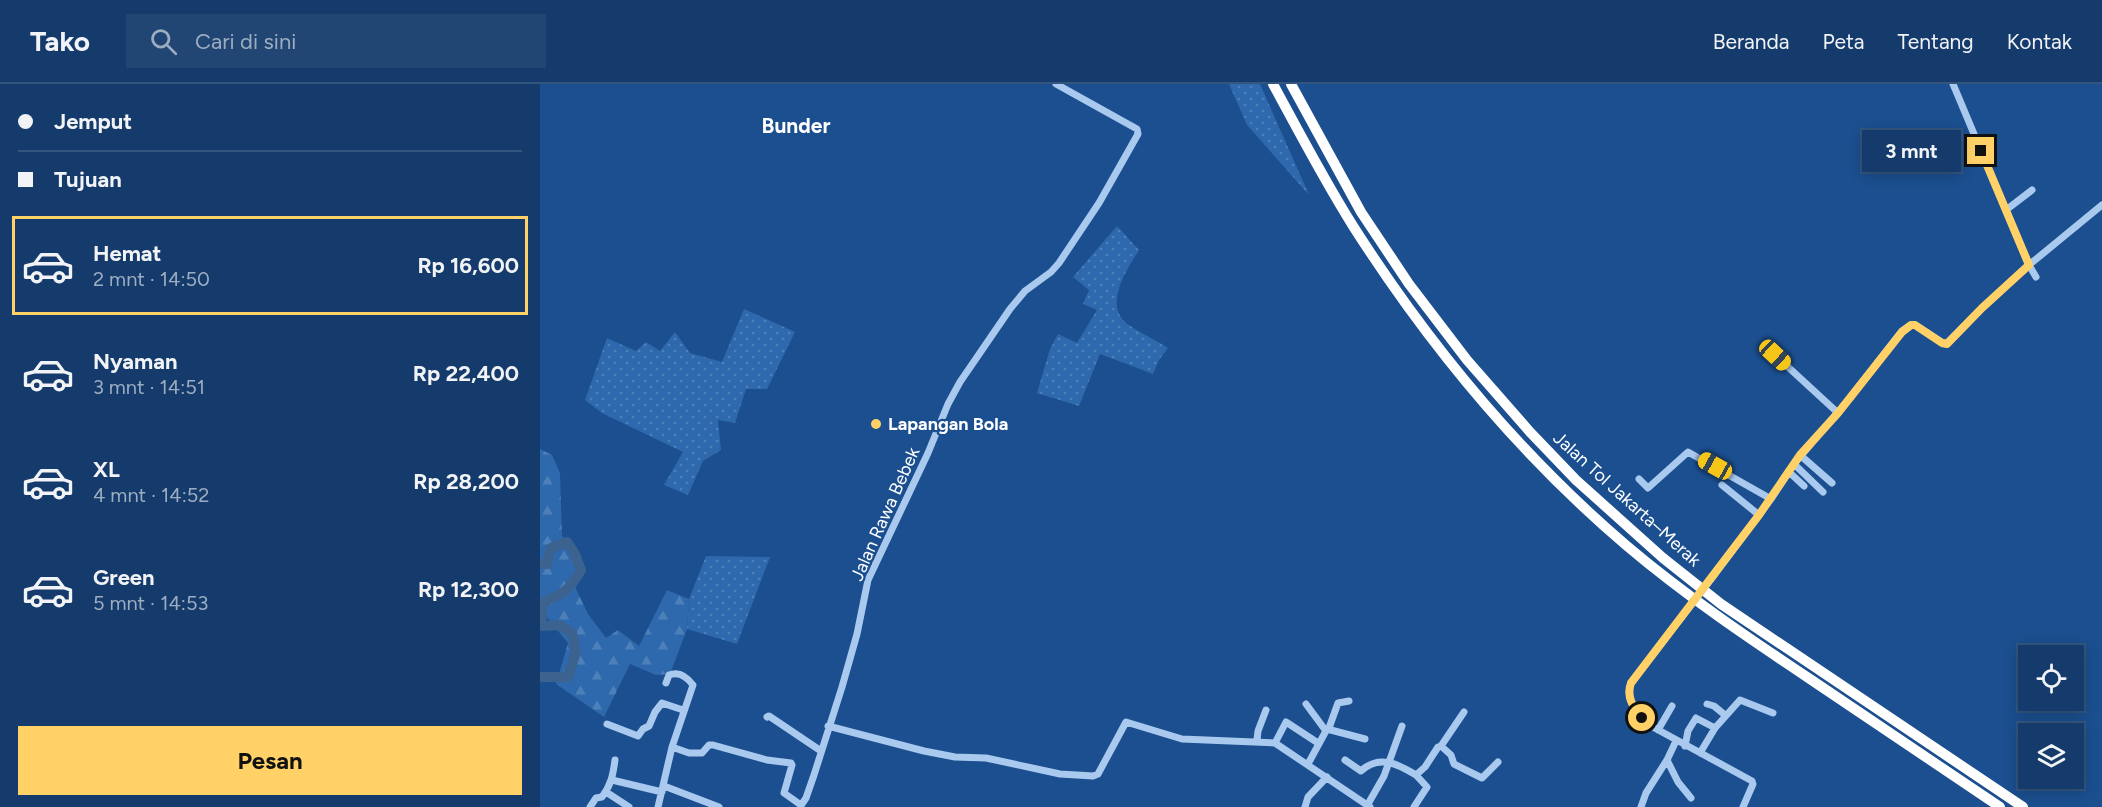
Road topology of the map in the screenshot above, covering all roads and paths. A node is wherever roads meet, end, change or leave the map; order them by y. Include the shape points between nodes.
1 (1056, 84) edge
2 (1274, 84) edge
3 (1291, 84) edge
4 (1953, 84) edge
5 (2032, 190) dead end
6 (2102, 205) edge
7 (2006, 210) junction
8 (2029, 265) junction
9 (2036, 277) dead end
10 (1775, 355) dead end
11 (1838, 413) junction
12 (1800, 455) junction
13 (1794, 464) junction
14 (1789, 472) junction
15 (1639, 479) dead end
16 (1832, 483) dead end
17 (1722, 485) dead end
18 (1804, 486) dead end
19 (1823, 492) dead end
20 (1771, 499) junction
21 (1759, 515) junction
22 (666, 683) dead end
23 (1349, 701) dead end
24 (1306, 704) dead end
25 (1707, 704) dead end
26 (1672, 706) dead end
27 (683, 710) junction
28 (1266, 711) dead end
29 (1464, 712) dead end
30 (1773, 713) dead end
31 (1725, 716) junction
32 (767, 717) dead end
33 (607, 724) dead end
34 (828, 726) junction
35 (1402, 726) dead end
36 (1715, 728) junction
37 (1328, 730) junction
38 (1658, 730) junction
39 (1365, 739) dead end
40 (1257, 740) junction
41 (1676, 741) junction
42 (1275, 742) junction
43 (1318, 743) junction
44 (1441, 746) junction
45 (1685, 746) junction
46 (672, 747) junction
47 (821, 751) junction
48 (1700, 753) junction
49 (615, 760) dead end
50 (1345, 760) dead end
51 (1667, 760) junction
52 (1391, 761) junction
53 (1498, 762) dead end
54 (1308, 764) junction
55 (1416, 775) junction
56 (1327, 777) junction
57 (612, 780) junction
58 (663, 789) junction
59 (606, 792) junction
60 (1691, 798) dead end
61 (705, 805) edge
62 (801, 806) edge
63 (1369, 806) edge
64 (590, 807) edge
65 (629, 807) edge
66 (658, 807) edge
67 (719, 807) edge
68 (1305, 807) edge
69 (1414, 807) edge
70 (1641, 807) edge
71 (1743, 807) edge
72 (2000, 807) edge
73 (2023, 807) edge

1 - 34 street, Jalan Rawa Bebek via 1137,129 1138,134 1099,203 1055,268 1016,302 954,393 868,580 857,634
2 - 72 highway, Jalan Tol Jakarta–Merak via 1341,206 1398,294 1459,376 1568,493 1713,614
3 - 73 highway, Jalan Tol Jakarta–Merak via 1361,212 1409,284 1467,360 1576,480 1721,604
4 - 7 street
5 - 7 street
6 - 8 street
7 - 8 street
8 - 9 street
8 - 11 street via 1947,344 1911,325
10 - 11 street
11 - 12 street
12 - 13 street
12 - 16 street
13 - 14 street
13 - 19 street
14 - 18 street
14 - 20 street
15 - 20 street via 1648,488 1688,452
17 - 21 street
20 - 21 street
21 - 38 street, bridge via 1631,683 1630,699 1642,718
22 - 27 street via 669,675 677,673 692,684
23 - 37 street via 1338,703
24 - 37 street
25 - 31 street
26 - 38 street
27 - 33 street via 662,703 649,726 638,736
27 - 46 street
28 - 40 street
29 - 44 street
30 - 31 street via 1743,700
31 - 36 street
32 - 47 street
34 - 40 street via 955,757 986,758 1060,774 1093,776 1098,774 1126,722 1182,739
34 - 47 street, Jalan Rawa Bebek
35 - 52 street
36 - 45 street via 1696,718
36 - 48 street
37 - 39 street
37 - 43 street
38 - 41 street
40 - 42 street
41 - 45 street
41 - 51 street
42 - 43 street via 1286,722
42 - 54 street
43 - 54 street
44 - 53 street via 1454,764 1482,778
44 - 55 street
45 - 48 street
46 - 58 street
46 - 62 street via 702,753 713,744 791,763 784,793
47 - 62 street, Jalan Rawa Bebek
48 - 71 street via 1752,781
49 - 57 street
50 - 52 street via 1359,771 1371,764
51 - 60 street
51 - 70 street
52 - 55 street
52 - 63 street
54 - 56 street
55 - 69 street via 1428,787
56 - 63 street
56 - 68 street via 1308,797
57 - 58 street
57 - 59 street
58 - 61 street
58 - 66 street
59 - 64 street
59 - 65 street
61 - 67 street

